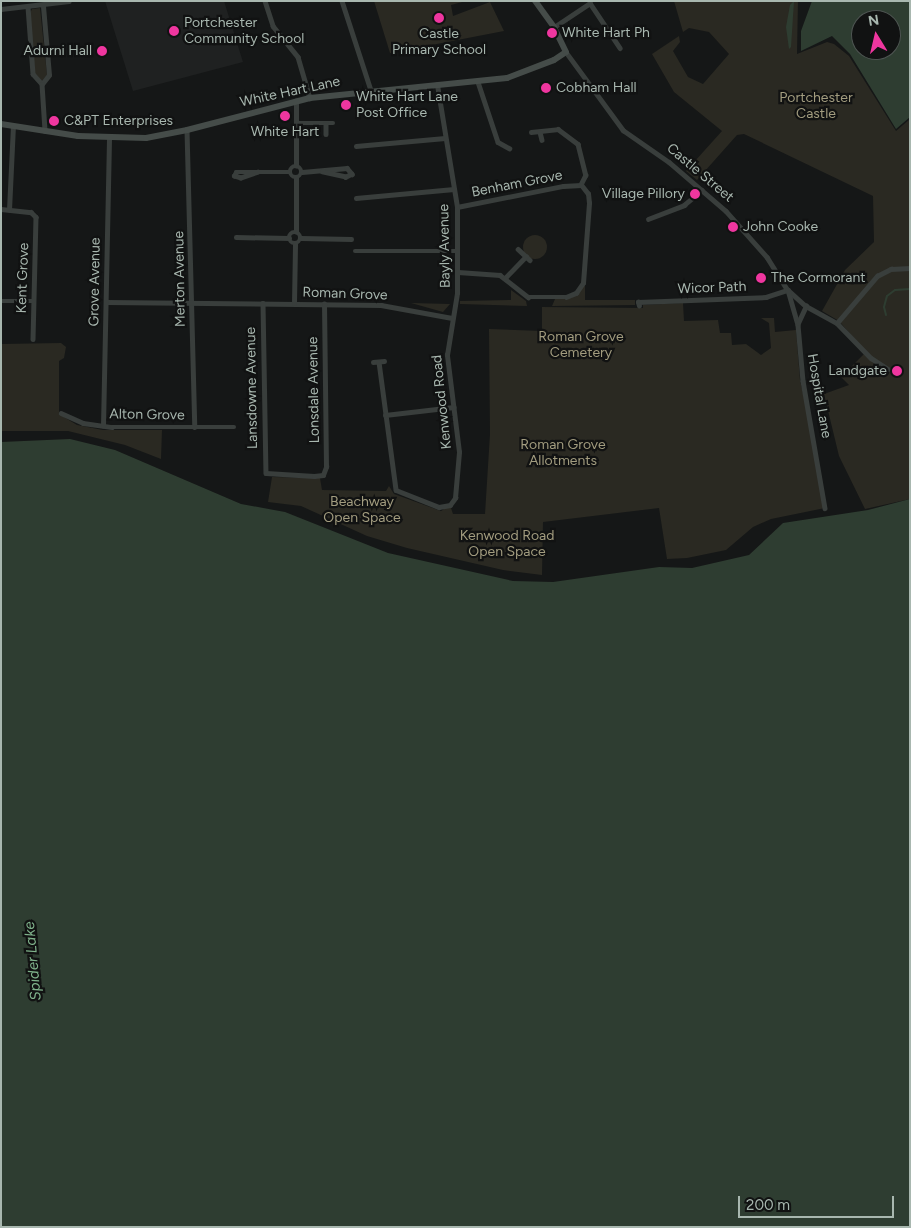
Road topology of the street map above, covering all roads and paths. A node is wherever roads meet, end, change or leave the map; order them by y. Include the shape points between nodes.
1 (69, 1) edge
2 (265, 1) edge
3 (342, 1) edge
4 (535, 1) edge
5 (44, 6) junction
6 (28, 7) junction
7 (1, 9) edge
8 (554, 27) junction
9 (620, 48) dead end
10 (566, 52) junction
11 (478, 82) junction
12 (42, 84) junction
13 (437, 86) junction
14 (371, 90) junction
15 (310, 98) junction
16 (296, 100) junction
17 (296, 123) junction
18 (333, 123) dead end
19 (1, 124) edge
20 (326, 124) junction
21 (13, 126) junction
22 (187, 130) junction
23 (45, 131) junction
24 (531, 132) dead end
25 (540, 132) junction
26 (326, 134) dead end
27 (110, 138) junction
28 (445, 138) junction
29 (542, 140) dead end
30 (356, 146) dead end
31 (509, 148) dead end
32 (296, 166) junction
33 (258, 172) dead end
34 (289, 172) junction
35 (302, 172) junction
36 (323, 172) junction
37 (296, 178) junction
38 (580, 185) junction
39 (454, 189) junction
40 (702, 190) junction
41 (356, 198) dead end
42 (457, 207) junction
43 (1, 209) edge
44 (9, 210) junction
45 (648, 219) dead end
46 (296, 232) junction
47 (236, 237) dead end
48 (289, 238) junction
49 (301, 238) junction
50 (351, 239) dead end
51 (295, 244) junction
52 (518, 249) dead end
53 (355, 251) dead end
54 (457, 251) junction
55 (526, 256) junction
56 (530, 260) dead end
57 (910, 268) edge
58 (458, 272) junction
59 (505, 278) junction
60 (788, 290) junction
61 (1, 300) edge
62 (34, 301) junction
63 (106, 302) junction
64 (192, 302) junction
65 (263, 303) junction
66 (294, 304) junction
67 (324, 304) junction
68 (639, 306) dead end
69 (806, 306) junction
70 (452, 318) junction
71 (837, 323) junction
72 (798, 325) junction
73 (33, 339) dead end
74 (373, 362) dead end
75 (888, 369) dead end
76 (454, 407) junction
77 (61, 413) dead end
78 (385, 415) junction
79 (103, 426) junction
80 (195, 427) junction
81 (234, 427) dead end
82 (323, 474) joint
83 (825, 508) dead end

1 - 5 street
2 - 15 street via 273,26 298,57
3 - 14 street
4 - 8 street
5 - 6 street
5 - 12 street via 49,75
6 - 7 street
6 - 12 street via 33,74
8 - 9 street via 590,3
8 - 10 street
10 - 11 street, White Hart Lane via 564,56 521,74
10 - 40 street, Castle Street via 623,130
11 - 13 street, White Hart Lane
11 - 31 street via 498,142
12 - 23 street
13 - 14 street, White Hart Lane
13 - 28 street, Bayly Avenue
14 - 15 street, White Hart Lane
15 - 16 street, White Hart Lane
16 - 17 street
16 - 22 street, White Hart Lane
17 - 20 street
17 - 32 street
18 - 20 street
19 - 21 street, White Hart Lane
20 - 26 street
21 - 23 street, White Hart Lane
21 - 44 street
22 - 27 street, White Hart Lane via 146,138
22 - 64 street, Merton Avenue
23 - 27 street, White Hart Lane
24 - 25 street
25 - 29 street
25 - 38 street via 558,129 581,148 586,175
27 - 63 street, Grove Avenue
28 - 30 street
28 - 39 street, Bayly Avenue
32 - 34 street
32 - 35 street
33 - 34 street
34 - 37 street
35 - 36 street
35 - 37 street
36 - 36 street via 347,168 352,174 346,178
37 - 46 street
38 - 42 street, Benham Grove
38 - 59 street via 588,194 589,203 583,283 576,293 566,297 528,297
39 - 41 street
39 - 42 street, Bayly Avenue
40 - 45 street via 684,205
40 - 60 street, Castle Street via 748,234
42 - 54 street, Bayly Avenue
43 - 44 street
44 - 62 street, Kent Grove via 31,212 36,217
46 - 48 street
46 - 49 street
47 - 48 street
48 - 51 street
49 - 50 street
49 - 51 street
51 - 66 street
52 - 55 street
53 - 54 street
54 - 58 street, Bayly Avenue
55 - 56 street
55 - 59 street
57 - 71 street via 891,269 877,276
58 - 59 street via 498,274
58 - 70 street, Bayly Avenue
60 - 68 street, Wicor Path via 766,297 638,302
60 - 69 street, Castle Street
60 - 72 street, Hospital Lane
61 - 62 street
62 - 73 street, Kent Grove
63 - 64 street, Roman Grove
63 - 79 street, Grove Avenue
64 - 65 street, Roman Grove
64 - 80 street, Merton Avenue
65 - 66 street, Roman Grove
65 - 82 street, Lansdowne Avenue via 266,473
66 - 67 street, Roman Grove
67 - 70 street, Roman Grove via 396,306
67 - 82 street, Lonsdale Avenue
69 - 71 street, Castle Street
69 - 72 street
70 - 76 street, Kenwood Road via 447,355
71 - 75 street, Castle Street via 871,358
72 - 83 street, Hospital Lane via 803,381
74 - 78 street, Kenwood Road via 381,361
76 - 78 street
76 - 78 street, Kenwood Road via 459,452 455,498 445,507 396,490
77 - 79 street, Alton Grove via 73,420
79 - 80 street, Alton Grove
80 - 81 street, Alton Grove

